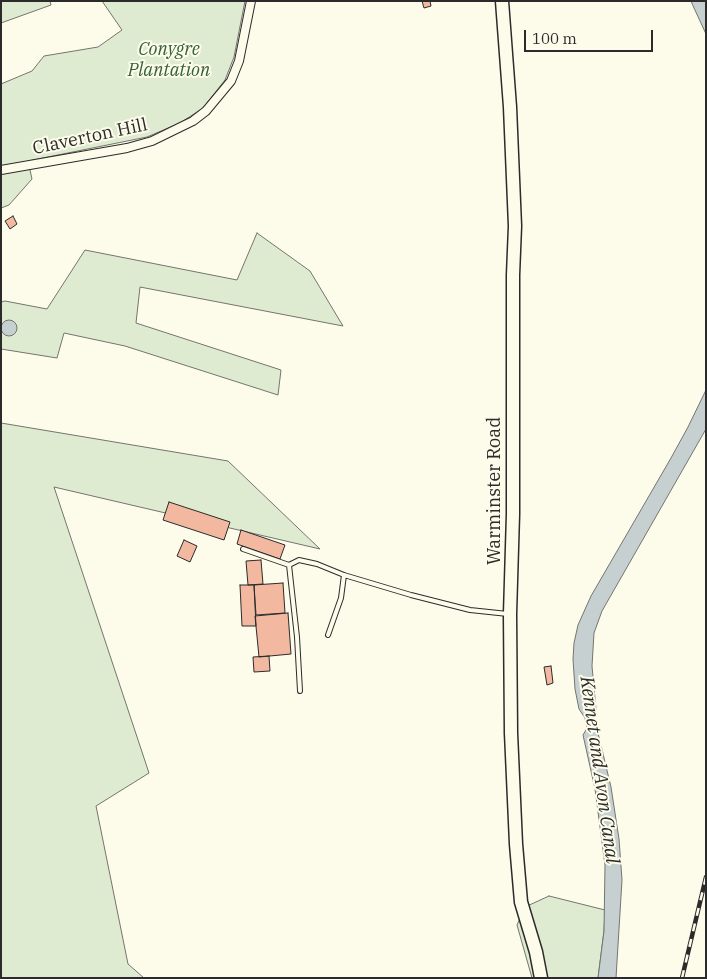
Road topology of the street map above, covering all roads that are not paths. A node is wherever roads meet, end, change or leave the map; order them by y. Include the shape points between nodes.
1 (251, 1) edge
2 (502, 1) edge
3 (1, 170) edge
4 (242, 549) dead end
5 (289, 565) junction
6 (344, 575) junction
7 (510, 614) junction
8 (328, 635) dead end
9 (300, 691) dead end
10 (541, 978) edge

1 - 3 street, Claverton Hill via 239,61 231,81 212,105 193,121 152,141 127,148
2 - 7 highway, Warminster Road via 515,226
4 - 5 lane
5 - 6 lane via 299,560
5 - 9 lane
6 - 7 lane via 470,610
6 - 8 lane via 341,598
7 - 10 highway, Warminster Road via 511,733 518,868 521,902

